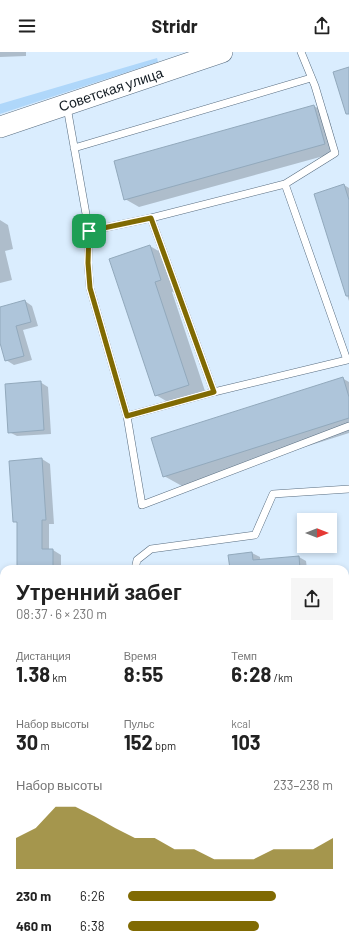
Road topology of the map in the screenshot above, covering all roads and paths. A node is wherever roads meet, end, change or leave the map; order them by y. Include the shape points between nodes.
1 (222, 52) edge
2 (300, 52) edge
3 (311, 78) junction
4 (67, 105) junction
5 (0, 127) edge
6 (74, 148) junction
7 (285, 184) junction
8 (151, 218) junction
9 (89, 231) junction
10 (348, 362) edge
11 (214, 392) junction
12 (127, 416) junction
13 (349, 426) edge
14 (349, 489) edge
15 (136, 565) edge

1 - 4 main road, Советская улица
2 - 3 lane
3 - 6 lane
3 - 7 lane via 335,153
4 - 5 main road, Советская улица
4 - 6 lane
6 - 9 lane
7 - 8 lane
7 - 10 lane
8 - 9 lane
8 - 11 lane
9 - 12 lane via 90,288
10 - 11 lane
11 - 12 lane
12 - 13 lane via 142,505
14 - 15 lane via 273,494 255,535 151,549 137,560

